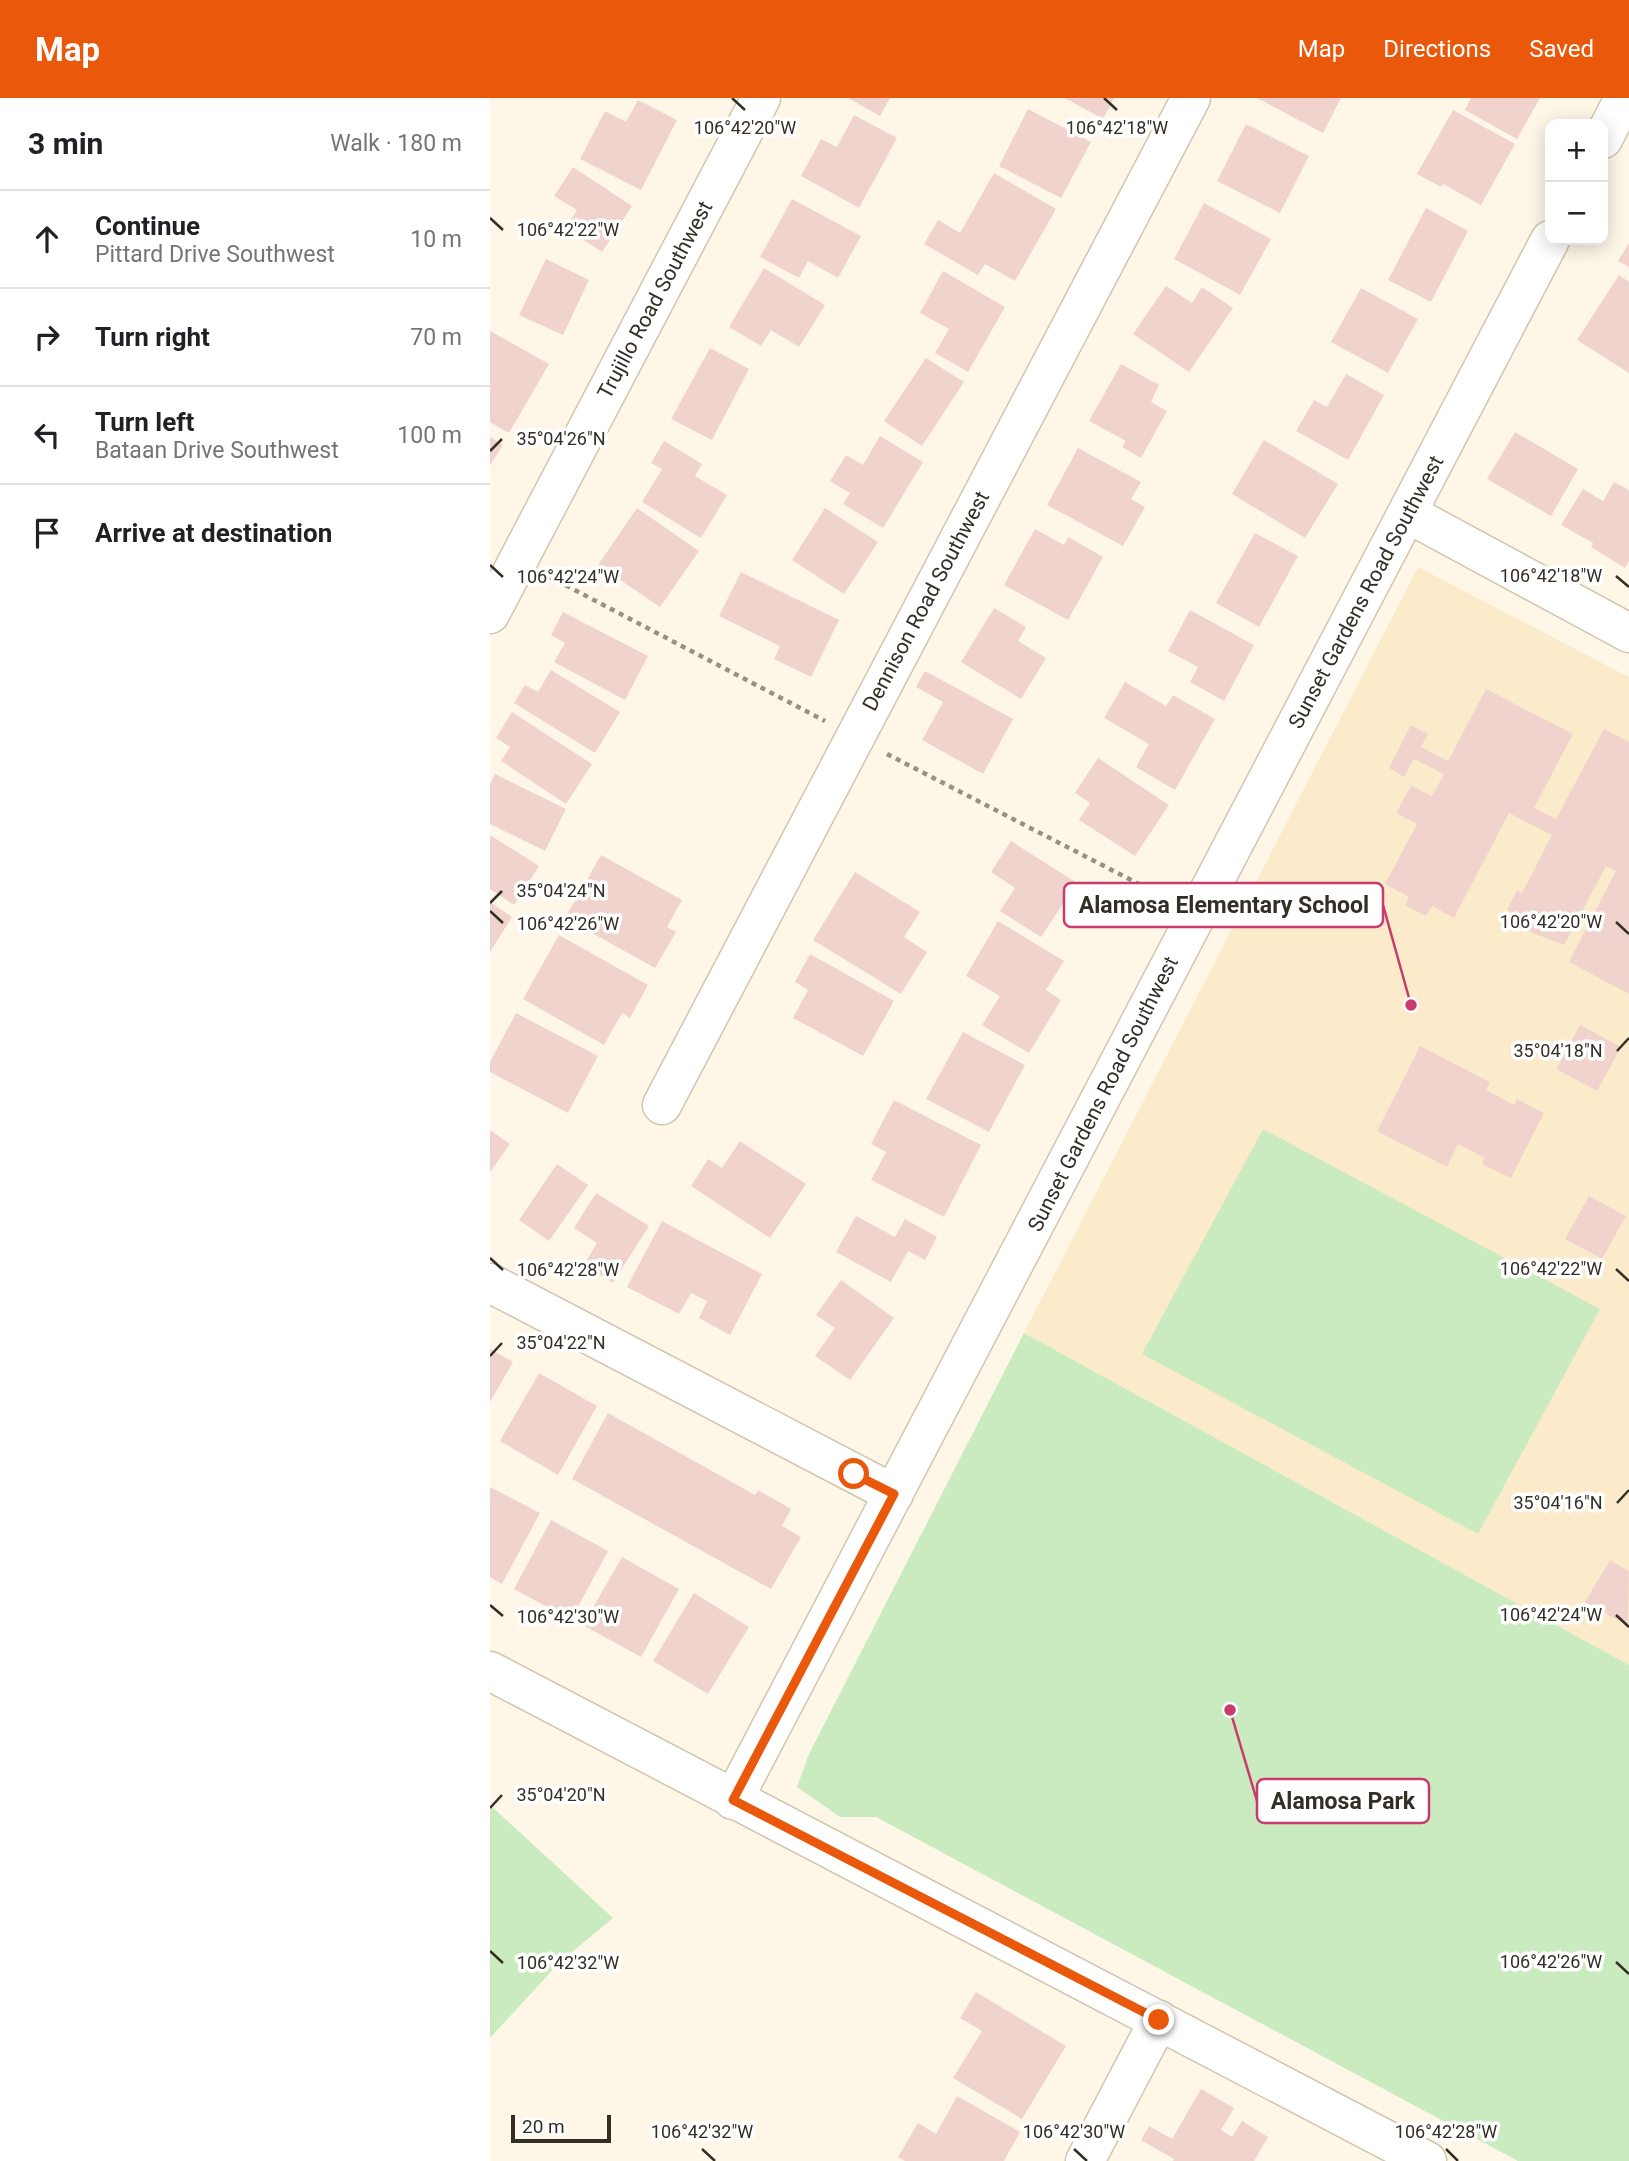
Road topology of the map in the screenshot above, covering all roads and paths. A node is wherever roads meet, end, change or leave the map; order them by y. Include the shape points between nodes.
1 (761, 98) edge
2 (1192, 98) edge
3 (1624, 98) edge
4 (1608, 129) edge
5 (1547, 245) edge
6 (1407, 513) junction
7 (546, 576) dead end
8 (490, 614) edge
9 (1629, 633) edge
10 (826, 722) dead end
11 (880, 750) dead end
12 (1170, 900) dead end
13 (662, 1105) dead end
14 (490, 1283) edge
15 (894, 1494) junction
16 (490, 1671) edge
17 (733, 1800) junction
18 (1159, 2020) junction
19 (1086, 2161) edge
20 (1427, 2161) edge

1 - 8 street, Trujillo Road Southwest
2 - 13 street, Dennison Road Southwest
3 - 4 street
5 - 6 street, Sunset Gardens Road Southwest
6 - 9 street
6 - 15 street, Sunset Gardens Road Southwest
7 - 10 path
11 - 12 path
14 - 15 street
15 - 17 street, Sunset Gardens Road Southwest
16 - 17 street
17 - 18 street
18 - 19 street
18 - 20 street

